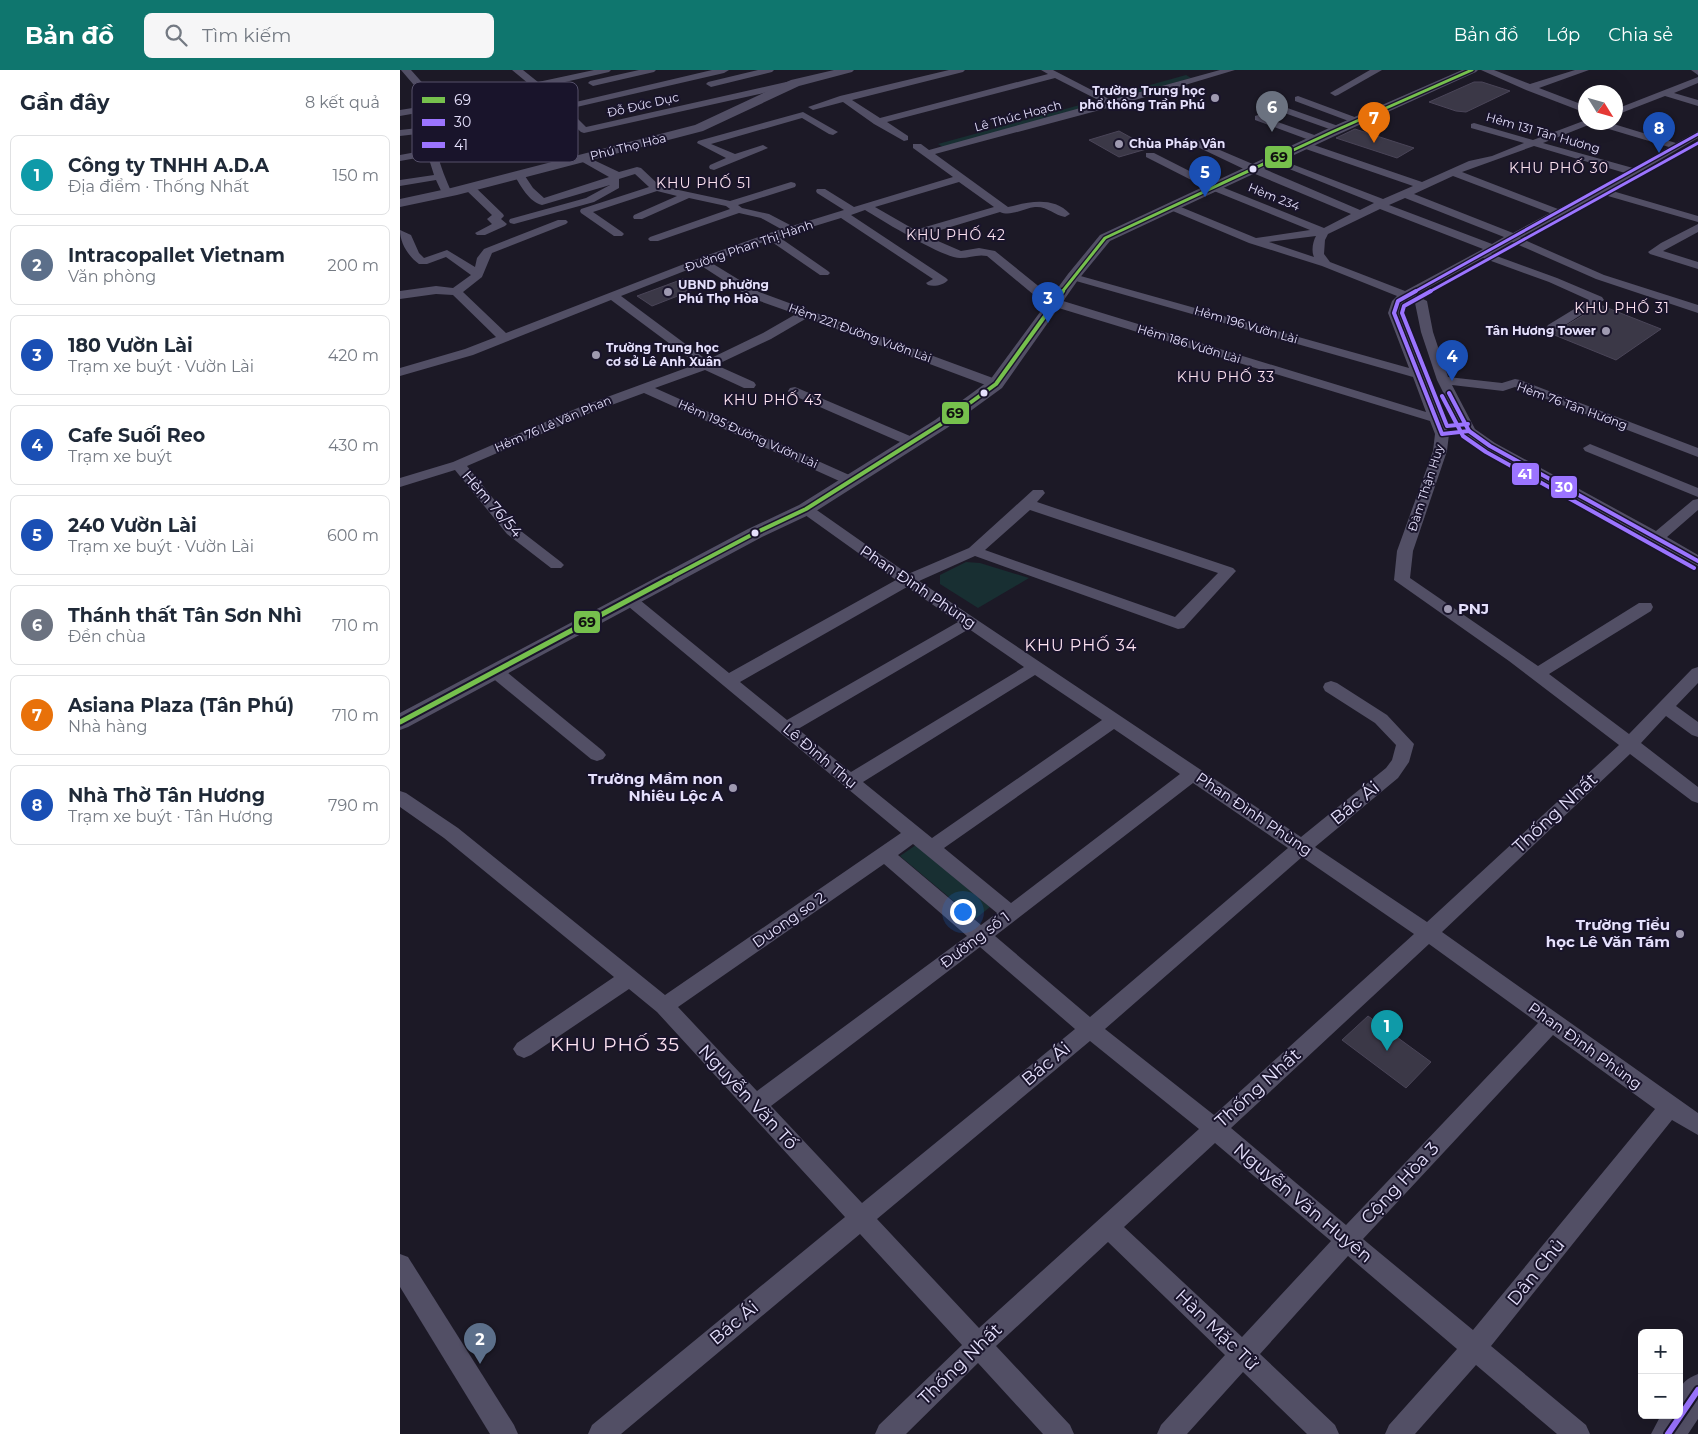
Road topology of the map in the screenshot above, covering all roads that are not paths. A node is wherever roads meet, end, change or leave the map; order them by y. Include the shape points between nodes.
1 (406, 70) edge
2 (533, 70) edge
3 (606, 70) edge
4 (651, 70) edge
5 (724, 70) edge
6 (769, 70) edge
7 (960, 70) edge
8 (1046, 70) edge
9 (1230, 70) edge
10 (1377, 70) edge
11 (1472, 70) edge
12 (1486, 70) edge
13 (1584, 70) edge
14 (518, 71) edge
15 (843, 71) edge
16 (1698, 71) edge
17 (782, 74) dead end
18 (1056, 75) junction
19 (1195, 75) edge
20 (1698, 80) edge
21 (416, 82) edge
22 (531, 82) edge
23 (554, 82) edge
24 (673, 82) junction
25 (705, 82) junction
26 (795, 83) junction
27 (578, 87) edge
28 (1529, 88) junction
29 (683, 90) dead end
30 (1335, 93) dead end
31 (1664, 93) junction
32 (1098, 97) junction
33 (843, 98) junction
34 (1623, 98) edge
35 (1298, 99) dead end
36 (1698, 103) edge
37 (578, 104) edge
38 (1112, 104) junction
39 (813, 107) dead end
40 (1279, 108) dead end
41 (1623, 109) edge
42 (1578, 115) edge
43 (722, 117) junction
44 (1258, 118) dead end
45 (1357, 121) junction
46 (877, 122) junction
47 (1578, 122) edge
48 (578, 126) edge
49 (1474, 126) dead end
50 (1338, 129) junction
51 (1622, 130) edge
52 (741, 131) junction
53 (833, 132) dead end
54 (1696, 137) edge
55 (904, 138) dead end
56 (1190, 141) dead end
57 (1310, 142) junction
58 (1533, 144) junction
59 (1677, 146) junction
60 (764, 148) dead end
61 (922, 150) junction
62 (1150, 155) dead end
63 (584, 158) junction
64 (734, 158) junction
65 (578, 160) edge
66 (1272, 160) junction
67 (435, 162) edge
68 (569, 162) edge
69 (714, 167) dead end
70 (1252, 170) junction
71 (1452, 172) junction
72 (1634, 172) junction
73 (519, 175) junction
74 (438, 176) junction
75 (616, 177) junction
76 (960, 178) junction
77 (400, 184) edge
78 (791, 185) dead end
79 (1421, 185) junction
80 (1214, 187) junction
81 (470, 188) junction
82 (656, 188) junction
83 (1598, 190) junction
84 (821, 191) dead end
85 (447, 193) junction
86 (1403, 194) junction
87 (687, 195) junction
88 (400, 202) edge
89 (1381, 204) junction
90 (734, 207) junction
91 (867, 207) junction
92 (1172, 207) junction
93 (1002, 208) junction
94 (585, 211) junction
95 (1557, 212) junction
96 (848, 213) junction
97 (1066, 214) dead end
98 (1360, 214) junction
99 (638, 218) dead end
100 (1698, 219) edge
101 (514, 221) dead end
102 (1698, 227) edge
103 (791, 230) junction
104 (1324, 232) junction
105 (400, 233) edge
106 (481, 233) dead end
107 (618, 234) dead end
108 (914, 234) junction
109 (770, 236) junction
110 (1512, 237) junction
111 (654, 239) dead end
112 (1253, 241) junction
113 (1487, 251) junction
114 (701, 261) junction
115 (1326, 264) junction
116 (1698, 266) edge
117 (824, 273) dead end
118 (478, 276) junction
119 (1073, 278) junction
120 (932, 283) dead end
121 (456, 292) junction
122 (400, 294) edge
123 (1406, 295) junction
124 (612, 296) junction
125 (1057, 301) junction
126 (1698, 309) edge
127 (807, 313) junction
128 (1552, 328) dead end
129 (504, 338) junction
130 (706, 365) junction
131 (400, 372) edge
132 (1418, 374) junction
133 (1443, 380) junction
134 (996, 384) junction
135 (749, 385) dead end
136 (644, 388) junction
137 (795, 391) dead end
138 (1439, 426) junction
139 (1469, 431) junction
140 (912, 442) junction
141 (1590, 448) dead end
142 (1698, 453) edge
143 (458, 465) junction
144 (851, 481) junction
145 (400, 483) edge
146 (1038, 492) dead end
147 (1698, 493) edge
148 (1698, 503) edge
149 (1028, 504) junction
150 (806, 509) junction
151 (1657, 538) junction
152 (974, 551) junction
153 (1698, 561) edge
154 (556, 564) dead end
155 (907, 580) junction
156 (629, 599) junction
157 (1645, 607) dead end
158 (970, 622) junction
159 (1036, 667) junction
160 (496, 672) junction
161 (1698, 673) edge
162 (1537, 674) junction
163 (728, 680) junction
164 (1331, 687) dead end
165 (1665, 708) junction
166 (1114, 720) junction
167 (400, 722) edge
168 (786, 728) junction
169 (1698, 731) edge
170 (1629, 745) junction
171 (597, 755) dead end
172 (1193, 773) junction
173 (850, 782) junction
174 (1698, 796) edge
175 (400, 798) edge
176 (914, 834) junction
177 (1302, 847) junction
178 (931, 848) junction
179 (884, 854) junction
180 (1010, 913) junction
181 (1428, 933) junction
182 (981, 936) junction
183 (629, 978) junction
184 (664, 1006) junction
185 (1552, 1022) junction
186 (1090, 1029) junction
187 (524, 1049) dead end
188 (755, 1105) junction
189 (1670, 1107) junction
190 (1698, 1124) edge
191 (1214, 1128) junction
192 (860, 1218) junction
193 (1107, 1226) junction
194 (1348, 1239) junction
195 (400, 1265) edge
196 (979, 1345) junction
197 (1474, 1348) junction
198 (1243, 1355) junction
199 (1698, 1390) edge
200 (504, 1434) edge
201 (601, 1434) edge
202 (888, 1434) edge
203 (1060, 1434) edge
204 (1170, 1434) edge
205 (1326, 1434) edge
206 (1398, 1434) edge
207 (1577, 1434) edge
208 (1668, 1434) edge

1 - 21 street
2 - 14 street
3 - 23 street
4 - 27 street
5 - 25 street
6 - 25 street
7 - 33 street
8 - 18 street
9 - 19 street, Lê Thúc Hoạch
10 - 30 street
11 - 45 street
12 - 28 street
13 - 28 street
14 - 22 street, Đỗ Đức Dục
15 - 26 street, Phú Thọ Hòa
16 - 34 street
17 - 26 street
18 - 32 street
18 - 46 street
19 - 32 street, Lê Thúc Hoạch via 1183,73
19 - 38 street, Lê Thúc Hoạch
20 - 31 street
24 - 25 street
24 - 29 street
24 - 37 street
26 - 43 street, Phú Thọ Hòa
26 - 48 street, Đỗ Đức Dục via 591,130
28 - 42 street
31 - 36 street
31 - 41 street
32 - 38 street
32 - 61 street, Lê Thúc Hoạch
33 - 39 street
33 - 46 street
35 - 45 street
38 - 61 street, Lê Thúc Hoạch
40 - 50 street
43 - 52 street
43 - 63 street, Phú Thọ Hòa via 699,128
44 - 57 street
45 - 50 street
46 - 55 street
47 - 58 street
49 - 58 street, Hẻm 131 Tân Hương
50 - 57 street
51 - 59 street
52 - 53 street via 803,115
52 - 64 street via 702,143
54 - 59 street
56 - 70 street
57 - 66 street
57 - 79 street
58 - 71 street
58 - 72 street, Hẻm 131 Tân Hương
59 - 72 street
60 - 64 street
61 - 76 street
62 - 80 street, Hèm 234
63 - 65 street, Phú Thọ Hòa
63 - 75 street
64 - 69 street
66 - 70 street
66 - 89 street
67 - 74 street
68 - 73 street, Phú Thọ Hòa
70 - 80 street
70 - 98 street
71 - 79 street
71 - 95 street
72 - 83 street
73 - 75 street via 542,202
73 - 81 street, Phú Thọ Hòa
74 - 77 street
74 - 85 street
75 - 82 street via 637,170
75 - 101 street via 615,186 590,200
76 - 91 street, Đường Phan Thị Hành
76 - 93 street
78 - 90 street
79 - 86 street
80 - 92 street
80 - 104 street, Hèm 234
81 - 85 street, Phú Thọ Hòa
81 - 106 street via 499,216 492,219 501,224
82 - 87 street
82 - 94 street
83 - 95 street
83 - 100 street
84 - 96 street
85 - 88 street, Phú Thọ Hòa
86 - 89 street
86 - 110 street
87 - 90 street
87 - 99 street
89 - 98 street
89 - 113 street
90 - 103 street via 764,216
90 - 111 street
91 - 96 street, Đường Phan Thị Hành
91 - 108 street, Hẻm 186 Vườn Lài
92 - 112 street
92 - 119 street via 1105,238
93 - 97 street via 1006,211 1040,203
93 - 108 street
94 - 107 street
94 - 118 street via 488,251
95 - 110 street
96 - 103 street, Đường Phan Thị Hành
96 - 120 street via 942,280
98 - 104 street
102 - 116 street via 1654,252
103 - 109 street, Đường Phan Thị Hành
104 - 112 street
104 - 115 street via 1319,240 1318,254
105 - 118 street via 407,237 414,255 423,262 447,253
108 - 125 street, Hẻm 186 Vườn Lài via 960,255 979,251 991,253 1038,292
109 - 114 street, Đường Phan Thị Hành
109 - 117 street
110 - 113 street
110 - 126 street via 1600,277
112 - 115 street
113 - 123 street
113 - 128 street via 1598,300
114 - 124 street, Đường Phan Thị Hành
114 - 127 street, Hẻm 221 Đường Vườn Lài via 756,296
115 - 123 street
118 - 121 street
119 - 125 street
119 - 132 street, Hẻm 196 Vườn Lài
121 - 122 street via 436,290
121 - 129 street
123 - 132 street via 1398,301 1394,313
123 - 133 street via 1421,301 1427,332
124 - 129 street, Đường Phan Thị Hành
124 - 130 street
125 - 134 street
125 - 138 street, Hẻm 186 Vườn Lài
127 - 130 street, Hẻm 76 Lê Văn Phan
127 - 134 street, Hẻm 221 Đường Vườn Lài
129 - 131 street, Đường Phan Thị Hành
130 - 135 street
130 - 136 street, Hẻm 76 Lê Văn Phan
132 - 138 street
133 - 139 street
133 - 142 street, Hẻm 76 Tân Hương via 1503,387 1515,383
134 - 140 street
136 - 143 street, Hẻm 76 Lê Văn Phan
136 - 144 street, Hẻm 195 Đường Vườn Lài
137 - 140 street
138 - 139 street
138 - 162 street, Đàm Thận Huy via 1440,451 1405,551 1402,580
139 - 151 street via 1490,446
140 - 144 street
141 - 147 street
143 - 145 street, Hẻm 76 Lê Văn Phan
143 - 154 street, Hẻm 76/54 via 512,531
144 - 150 street
146 - 149 street
148 - 151 street
149 - 152 street
149 - 152 street via 1228,571 1178,624
150 - 155 street, Phan Đình Phùng
150 - 156 street
151 - 153 street
152 - 155 street
155 - 158 street, Phan Đình Phùng
155 - 163 street
156 - 160 street
156 - 163 street, Lê Đình Thụ
157 - 162 street
158 - 159 street, Phan Đình Phùng
158 - 168 street
159 - 166 street, Phan Đình Phùng
159 - 173 street
160 - 167 street
160 - 171 street
161 - 165 street, Thống Nhất
162 - 170 street, Đàm Thận Huy
163 - 168 street, Lê Đình Thụ
164 - 177 street, Bác Ái via 1381,719 1405,744 1400,762 1392,773
165 - 169 street
165 - 170 street, Thống Nhất
166 - 172 street, Phan Đình Phùng
166 - 178 street
168 - 173 street, Lê Đình Thụ
170 - 174 street, Đàm Thận Huy
170 - 181 street, Thống Nhất
172 - 177 street, Phan Đình Phùng
172 - 180 street, Đường số 1
173 - 176 street, Lê Đình Thụ
175 - 183 street, Nguyễn Văn Tố via 451,833
176 - 178 street, Lê Đình Thụ
176 - 179 street, Duong so 2
177 - 181 street, Phan Đình Phùng
177 - 186 street, Bác Ái
178 - 180 street, Lê Đình Thụ
179 - 182 street, Nguyễn Văn Huyên
179 - 184 street, Duong so 2
180 - 182 street, Đường số 1
181 - 185 street, Phan Đình Phùng
181 - 191 street, Thống Nhất
182 - 186 street, Nguyễn Văn Huyên
182 - 188 street, Đường số 1
183 - 184 street, Nguyễn Văn Tố
183 - 187 street
184 - 188 street, Nguyễn Văn Tố
185 - 189 street, Phan Đình Phùng
185 - 194 street, Cộng Hòa 3
186 - 191 street, Nguyễn Văn Huyên
186 - 192 street, Bác Ái
188 - 192 street, Nguyễn Văn Tố
189 - 190 street, Phan Đình Phùng
189 - 197 street, Dân Chủ
191 - 193 street, Thống Nhất
191 - 194 street, Nguyễn Văn Huyên
192 - 196 street, Nguyễn Văn Tố
192 - 201 street, Bác Ái
193 - 196 street, Thống Nhất
193 - 198 street, Hàn Mặc Tử
194 - 197 street, Nguyễn Văn Huyên
194 - 198 street, Cộng Hòa 3
195 - 200 street
196 - 202 street, Thống Nhất
196 - 203 street, Nguyễn Văn Tố
197 - 206 street, Dân Chủ
197 - 207 street, Nguyễn Văn Huyên
198 - 204 street, Cộng Hòa 3
198 - 205 street, Hàn Mặc Tử
199 - 208 street

